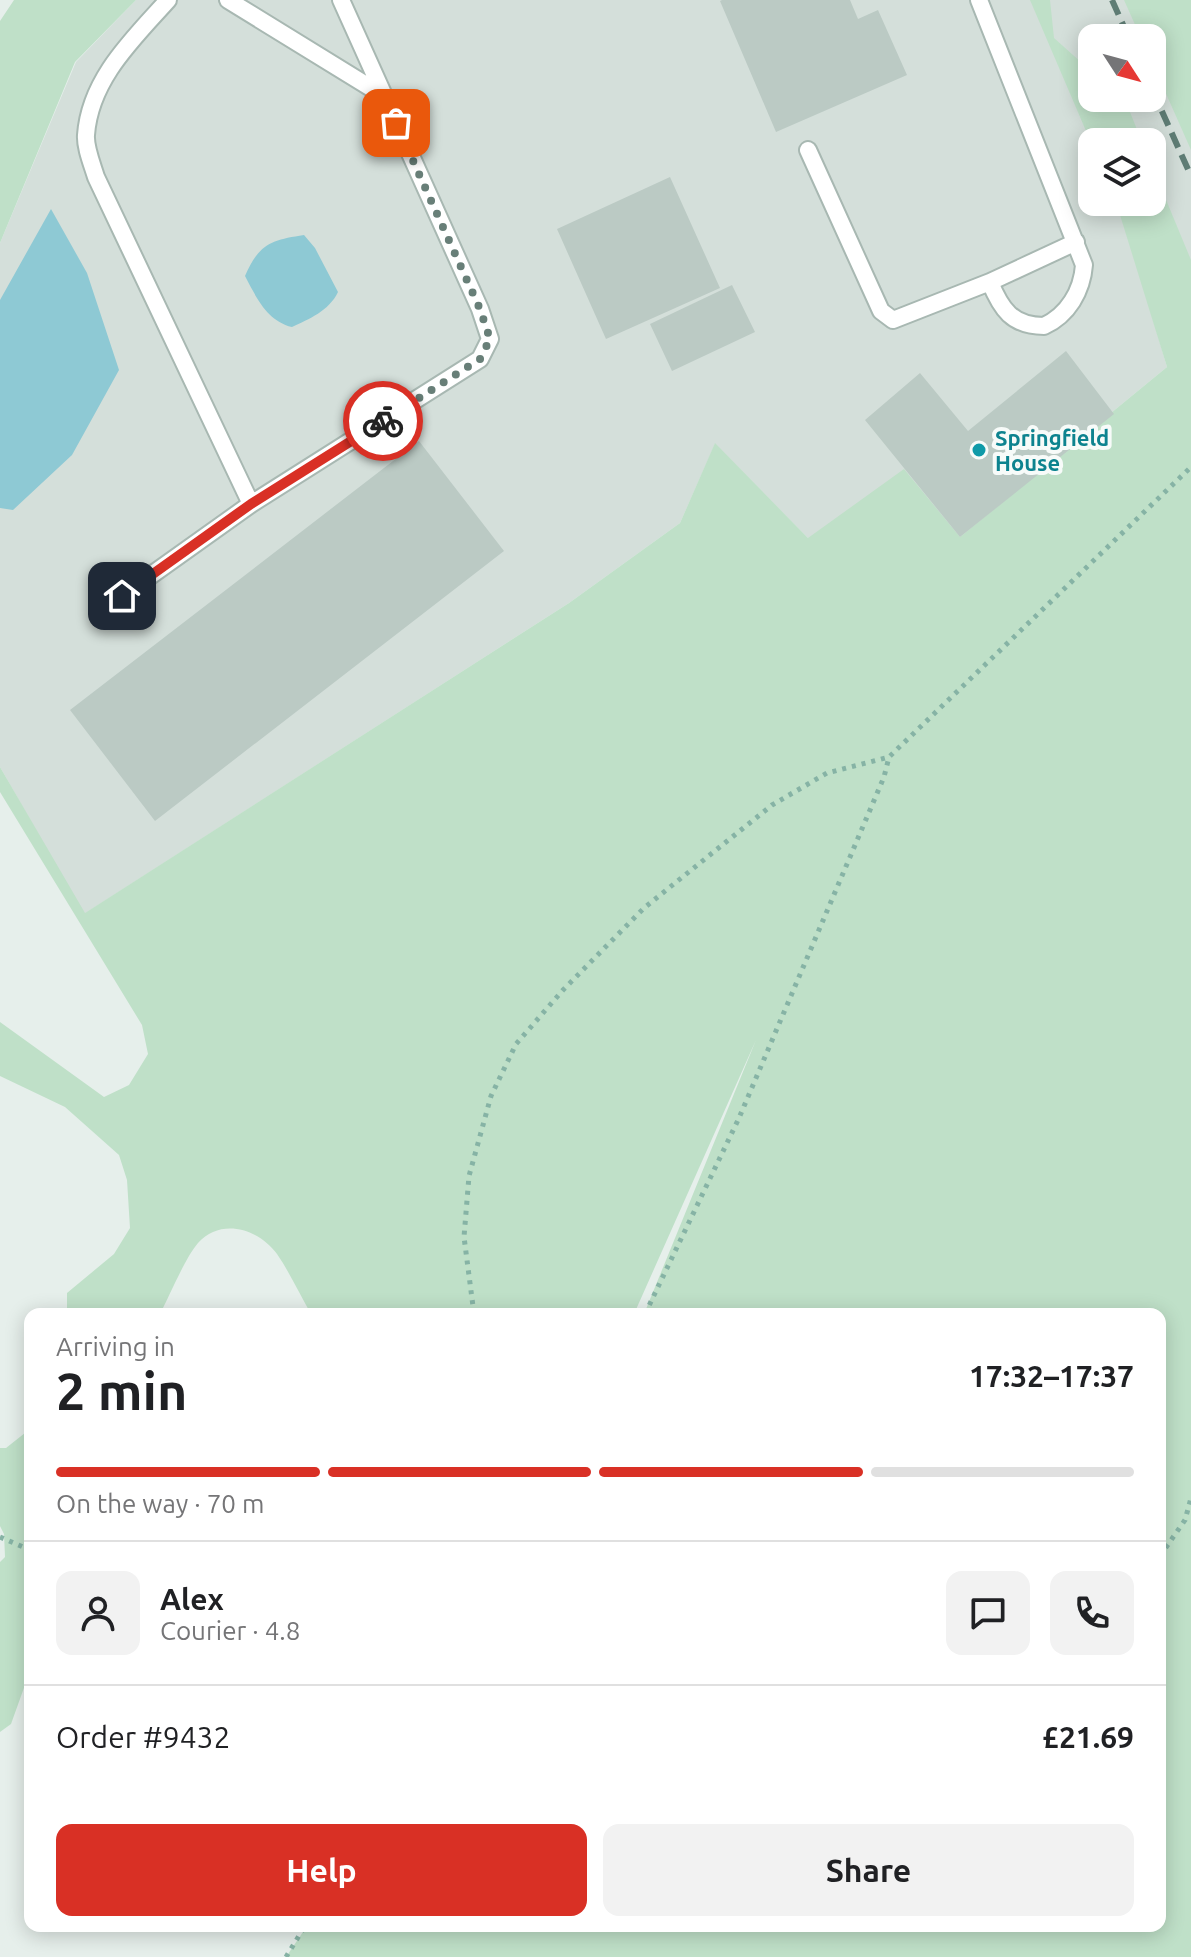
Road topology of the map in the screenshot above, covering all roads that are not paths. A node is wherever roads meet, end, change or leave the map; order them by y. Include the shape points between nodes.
1 (168, 0) edge
2 (228, 0) edge
3 (341, 0) edge
4 (979, 0) edge
5 (384, 96) junction
6 (808, 150) dead end
7 (1076, 242) junction
8 (990, 282) junction
9 (251, 504) junction
10 (122, 596) dead end

1 - 9 lane via 115,58 94,101 85,137 96,177
2 - 5 lane
3 - 5 lane
4 - 7 lane
5 - 9 lane via 490,339 480,359
6 - 8 lane via 881,311 893,320
7 - 8 lane
7 - 8 lane via 1083,279 1072,302 1052,322 1035,326 1009,317
9 - 10 lane

